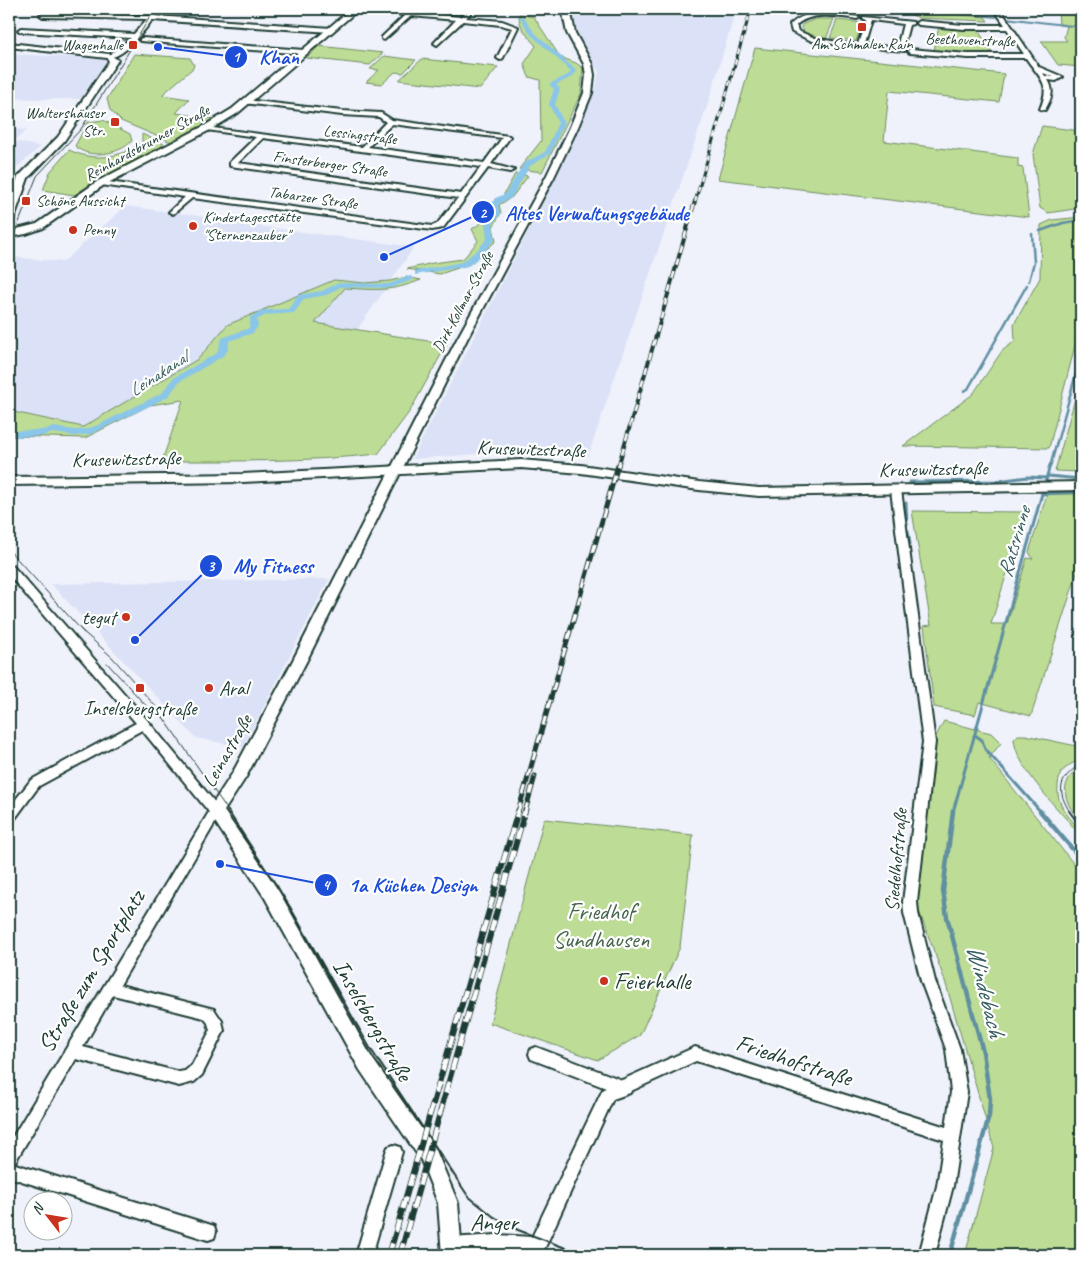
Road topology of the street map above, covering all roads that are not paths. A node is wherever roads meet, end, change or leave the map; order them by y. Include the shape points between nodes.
1 (157, 9) edge
2 (355, 9) edge
3 (363, 9) edge
4 (471, 9) edge
5 (997, 9) edge
6 (566, 10) edge
7 (413, 11) edge
8 (891, 13) dead end
9 (43, 15) dead end
10 (857, 17) dead end
11 (151, 18) junction
12 (461, 19) junction
13 (889, 20) junction
14 (919, 24) dead end
15 (1009, 27) junction
16 (20, 30) dead end
17 (331, 30) junction
18 (134, 36) junction
19 (384, 38) dead end
20 (142, 40) dead end
21 (437, 43) dead end
22 (9, 45) edge
23 (846, 45) dead end
24 (878, 48) junction
25 (910, 51) dead end
26 (304, 52) junction
27 (108, 56) junction
28 (876, 56) dead end
29 (1029, 56) junction
30 (500, 58) dead end
31 (1038, 68) junction
32 (1045, 78) junction
33 (246, 102) junction
34 (1043, 109) dead end
35 (390, 122) junction
36 (207, 128) junction
37 (261, 136) junction
38 (363, 149) junction
39 (485, 165) junction
40 (510, 170) dead end
41 (101, 183) junction
42 (191, 195) junction
43 (462, 196) junction
44 (10, 211) edge
45 (173, 212) dead end
46 (9, 234) edge
47 (395, 470) junction
48 (9, 481) edge
49 (1081, 486) edge
50 (896, 490) junction
51 (9, 568) edge
52 (144, 724) junction
53 (216, 811) junction
54 (9, 816) edge
55 (109, 988) junction
56 (71, 1051) junction
57 (536, 1054) dead end
58 (625, 1088) junction
59 (953, 1136) junction
60 (394, 1152) dead end
61 (9, 1157) edge
62 (9, 1170) edge
63 (208, 1232) dead end
64 (538, 1246) joint
65 (451, 1250) edge
66 (364, 1255) edge
67 (927, 1255) edge

1 - 11 street
2 - 17 street, Reinhardsbrunner Straße
3 - 7 street
4 - 12 street
5 - 15 street
6 - 47 street, Dirk-Kollmar-Straße via 573,37 590,70 588,93 550,177 486,292
7 - 12 street
7 - 19 street
8 - 13 street
9 - 11 street
10 - 23 street via 812,16 793,25 795,32 807,38
11 - 17 street
11 - 18 street
12 - 21 street
12 - 30 street via 515,27
13 - 24 street via 909,22 900,50
13 - 24 street via 867,18 857,46
14 - 15 street
15 - 29 street
16 - 18 street
17 - 26 street, Reinhardsbrunner Straße
18 - 27 street
20 - 26 street
22 - 27 main road
24 - 28 street
25 - 29 street, Beethovenstraße
26 - 33 street, Reinhardsbrunner Straße
27 - 44 main road via 113,62 67,131 23,177
29 - 31 street
31 - 32 street
31 - 32 street via 1060,77
32 - 34 street via 1049,95
33 - 35 street via 342,113 360,112 381,115
33 - 36 street, Reinhardsbrunner Straße
35 - 38 street
35 - 39 street via 507,137
36 - 37 street, Lessingstraße
36 - 41 street, Reinhardsbrunner Straße
37 - 38 street, Lessingstraße
37 - 43 street, Finsterberger Straße via 233,164
38 - 39 street, Lessingstraße
39 - 40 street, Lessingstraße
39 - 43 street
41 - 42 street, Tabarzer Straße
41 - 46 street, Reinhardsbrunner Straße via 44,224
42 - 43 street, Tabarzer Straße via 432,228 440,226
42 - 45 street
47 - 48 main road, Krusewitzstraße via 244,478
47 - 50 main road, Krusewitzstraße via 530,464 739,491
47 - 53 street, Leinastraße via 299,662 238,777
49 - 50 main road, Krusewitzstraße
50 - 59 street, Siedelhofstraße via 929,742 910,902 928,981 953,1049 959,1092
51 - 52 street, Inselsbergstraße
52 - 53 street, Inselsbergstraße
52 - 54 street via 35,783
53 - 55 street, Straße zum Sportplatz
53 - 65 street, Inselsbergstraße via 271,893 366,1064 428,1154 448,1203
55 - 56 street, Straße zum Sportplatz
55 - 56 street via 209,1013 217,1031 197,1070 189,1077 179,1079
56 - 61 street, Straße zum Sportplatz
57 - 58 street
58 - 59 street, Friedhofstraße via 695,1054
58 - 64 street, Friedhofstraße via 608,1094
59 - 67 street, Siedelhofstraße via 946,1186
60 - 66 street
62 - 63 street
64 - 65 street, Anger via 496,1243

